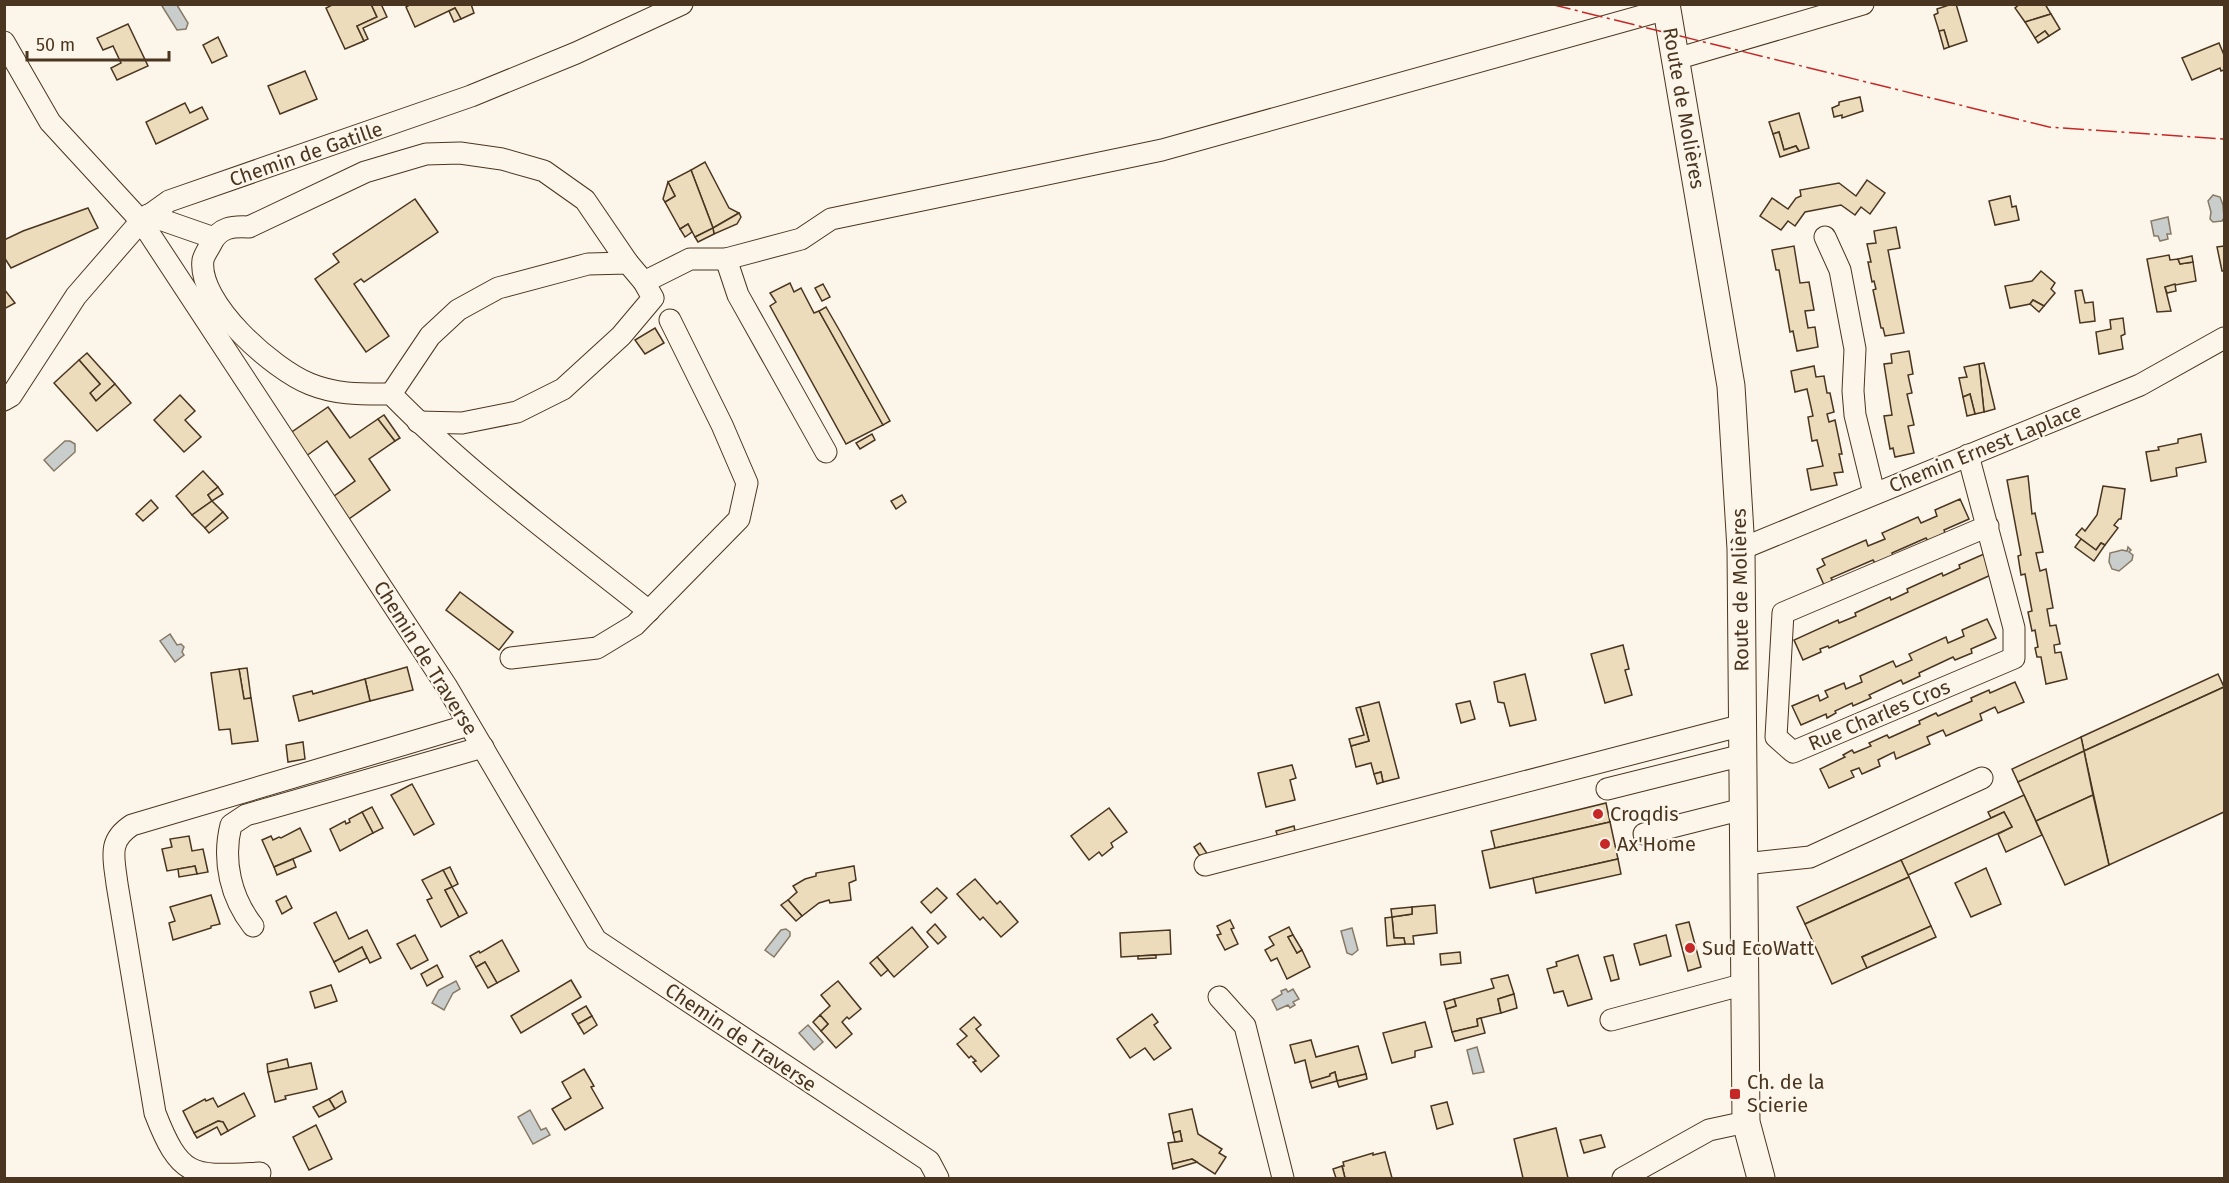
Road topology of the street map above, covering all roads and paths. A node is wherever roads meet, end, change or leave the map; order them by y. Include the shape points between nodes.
1 (682, 4) edge
2 (1863, 4) edge
3 (1666, 7) edge
4 (4, 42) edge
5 (1676, 59) junction
6 (144, 218) junction
7 (1825, 237) dead end
8 (214, 238) junction
9 (726, 259) junction
10 (628, 263) junction
11 (649, 290) junction
12 (2224, 338) edge
13 (391, 394) junction
14 (4, 400) edge
15 (418, 422) junction
16 (826, 452) dead end
17 (1968, 455) junction
18 (1874, 493) junction
19 (1988, 526) junction
20 (1741, 549) junction
21 (649, 611) junction
22 (511, 658) dead end
23 (1743, 724) junction
24 (469, 725) junction
25 (483, 747) junction
26 (1743, 755) junction
27 (1982, 778) dead end
28 (1606, 789) dead end
29 (1743, 809) junction
30 (1644, 834) dead end
31 (1744, 864) junction
32 (1205, 865) dead end
33 (253, 926) dead end
34 (1745, 984) junction
35 (1219, 997) dead end
36 (1611, 1020) dead end
37 (1746, 1122) junction
38 (260, 1173) dead end
39 (938, 1179) edge
40 (1283, 1179) edge
41 (1623, 1179) edge
42 (1761, 1179) edge

1 - 6 street, Chemin de Gatille via 471,96 169,201
2 - 5 street
3 - 5 main road, Route de Molières
3 - 9 street via 1162,150 831,219 801,239
4 - 6 street, Chemin de Traverse via 50,122
5 - 20 main road, Route de Molières via 1731,386
6 - 8 street
6 - 14 street, Chemin de Gatille via 76,296 11,396
6 - 24 street, Chemin de Traverse
7 - 18 street via 1843,281 1855,349 1855,415
8 - 10 street via 232,225 249,227 365,172 426,154 460,153 544,171 585,200
8 - 13 street via 203,260 206,280 221,312 266,357 309,384 350,395
9 - 11 street via 690,259
9 - 16 street via 738,295
10 - 11 street
10 - 13 street via 588,264 498,288 458,310 430,336
11 - 15 street via 621,336 563,389 517,412 462,423
11 - 21 street via 677,316 747,483 739,519
12 - 17 street, Chemin Ernest Laplace via 2140,385
13 - 15 street
15 - 21 street
17 - 18 street, Chemin Ernest Laplace
17 - 19 street, Rue Charles Cros
18 - 20 street, Chemin Ernest Laplace
19 - 19 street, Rue Charles Cros via 2014,628 2014,658 1793,752 1776,737 1783,613
20 - 23 main road, Route de Molières
21 - 22 street via 635,625 597,648
23 - 26 main road, Route de Molières
23 - 32 street
24 - 25 street, Chemin de Traverse
24 - 38 street via 132,825 116,839 113,853 117,884 155,1113 163,1134 178,1160 198,1172
25 - 33 street via 246,815 231,825 226,855 231,883 244,915
25 - 39 street, Chemin de Traverse via 596,940 929,1161
26 - 28 street
26 - 29 main road, Route de Molières
27 - 31 street via 1810,857
29 - 30 street
29 - 31 main road, Route de Molières
31 - 34 main road, Route de Molières
34 - 36 street
34 - 37 main road, Route de Molières
35 - 40 street via 1245,1026
37 - 41 street via 1709,1130
37 - 42 main road, Route de Molières

